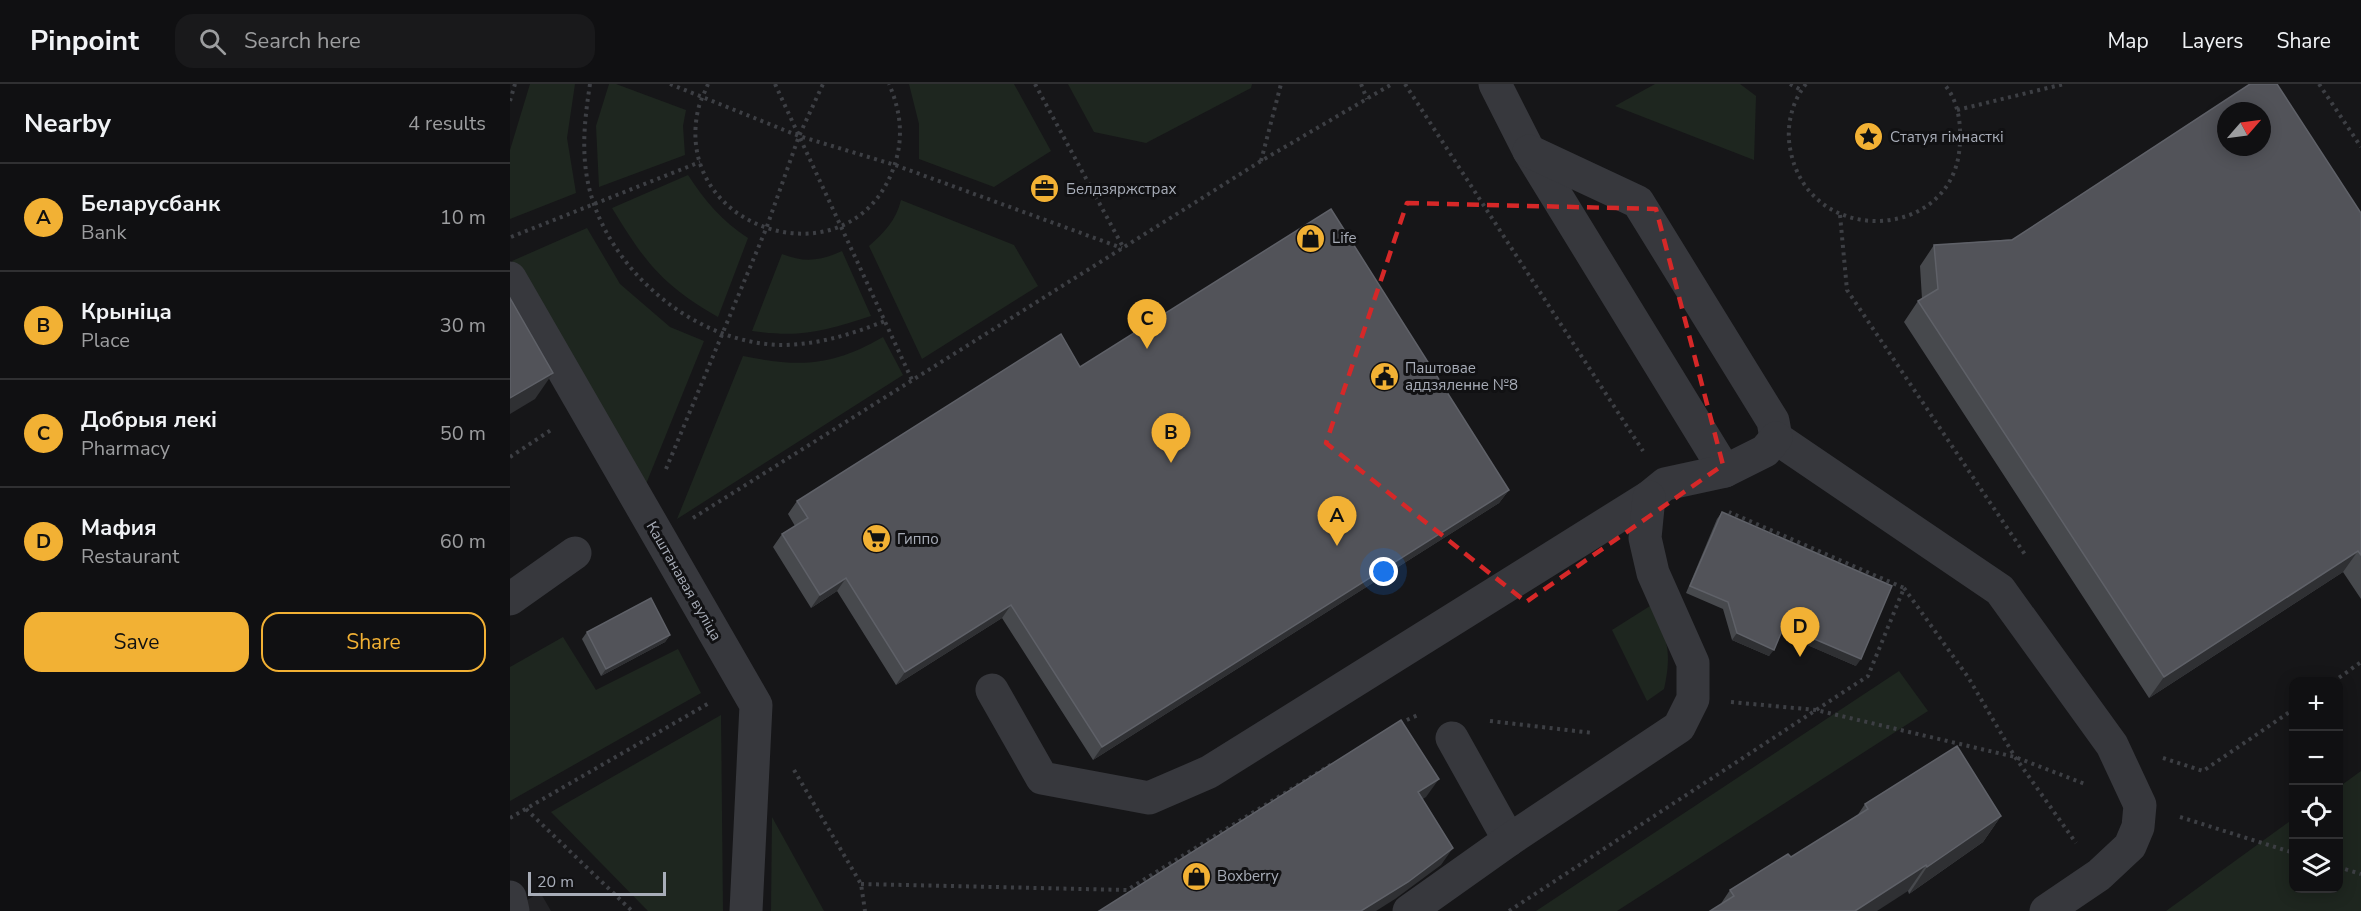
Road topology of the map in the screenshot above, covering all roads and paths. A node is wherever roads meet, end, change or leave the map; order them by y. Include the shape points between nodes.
1 (515, 84) edge
2 (590, 84) edge
3 (670, 84) edge
4 (708, 84) edge
5 (775, 84) edge
6 (823, 84) edge
7 (888, 84) edge
8 (1035, 84) edge
9 (1281, 84) edge
10 (1361, 84) edge
11 (1392, 84) edge
12 (1495, 84) edge
13 (1790, 84) edge
14 (1806, 84) edge
15 (1944, 84) edge
16 (2064, 84) edge
17 (2319, 84) edge
18 (2052, 85) edge
19 (1801, 90) junction
20 (703, 96) junction
21 (1367, 99) junction
22 (510, 101) edge
23 (1957, 110) junction
24 (799, 136) junction
25 (2361, 147) edge
26 (1529, 151) junction
27 (1261, 161) junction
28 (700, 162) junction
29 (895, 165) junction
30 (595, 203) junction
31 (1840, 215) junction
32 (840, 225) junction
33 (766, 228) junction
34 (510, 237) edge
35 (1123, 248) junction
36 (510, 278) edge
37 (885, 321) junction
38 (723, 333) junction
39 (912, 380) junction
40 (585, 409) junction
41 (1776, 438) junction
42 (510, 457) edge
43 (1725, 471) junction
44 (1649, 497) junction
45 (653, 528) junction
46 (575, 553) dead end
47 (2028, 558) dead end
48 (1904, 588) dead end
49 (510, 599) edge
50 (2361, 662) edge
51 (2339, 677) edge
52 (743, 683) junction
53 (992, 690) dead end
54 (2289, 712) edge
55 (1452, 738) dead end
56 (2162, 757) dead end
57 (791, 765) dead end
58 (2140, 805) junction
59 (527, 809) junction
60 (510, 818) edge
61 (1509, 840) junction
62 (2289, 851) edge
63 (2343, 869) edge
64 (2361, 874) edge
65 (2099, 875) junction
66 (510, 897) edge
67 (513, 911) edge
68 (632, 911) edge
69 (746, 911) edge
70 (865, 911) edge
71 (1409, 911) edge
72 (2046, 911) edge

1 - 22 path
2 - 30 path via 583,130 588,184
3 - 20 path
4 - 20 path
5 - 24 path
6 - 24 path
7 - 29 path via 897,102 901,128
8 - 35 path
9 - 27 path
10 - 21 path
11 - 21 path
12 - 26 street
13 - 19 path
14 - 19 path
15 - 23 path
16 - 18 path
17 - 25 path
18 - 23 path
19 - 31 path via 1791,113 1788,137 1792,162 1802,184 1819,202
20 - 24 path
20 - 28 path via 696,136
21 - 27 path
23 - 31 path via 1961,134 1958,159 1948,181 1932,201 1912,214 1889,221 1864,222
24 - 29 path
24 - 32 path
24 - 33 path
26 - 41 street via 1638,202 1773,421
26 - 43 street
27 - 35 path
28 - 30 path
28 - 33 path via 711,186 729,207 750,223
29 - 32 path via 874,202
29 - 35 path
30 - 34 path
30 - 38 path via 606,235 639,279 680,313
31 - 47 path via 1847,290
32 - 33 path via 802,235
32 - 37 path
33 - 38 path
35 - 39 path
36 - 40 street, Каштанавая вуліца
37 - 38 path via 836,340 783,345
37 - 39 path
38 - 45 path
39 - 45 path
40 - 42 path
40 - 45 street, Каштанавая вуліца
41 - 43 street via 1765,451
41 - 58 street via 2000,590 2112,745
43 - 44 street via 1665,484
44 - 53 street via 1209,772 1149,798 1042,778
44 - 61 street via 1645,538 1653,573 1693,663 1693,699 1679,727
45 - 52 street, Каштанавая вуліца
46 - 49 street
48 - 65 path via 1968,676 2015,757
50 - 51 path
52 - 59 path
52 - 69 street, Каштанавая вуліца via 756,705
54 - 56 path via 2203,771
55 - 61 street
57 - 70 path via 861,884
58 - 62 path
58 - 65 street via 2138,827 2130,846
59 - 60 path
59 - 68 path
61 - 71 street
63 - 64 path
65 - 72 street
66 - 67 street

